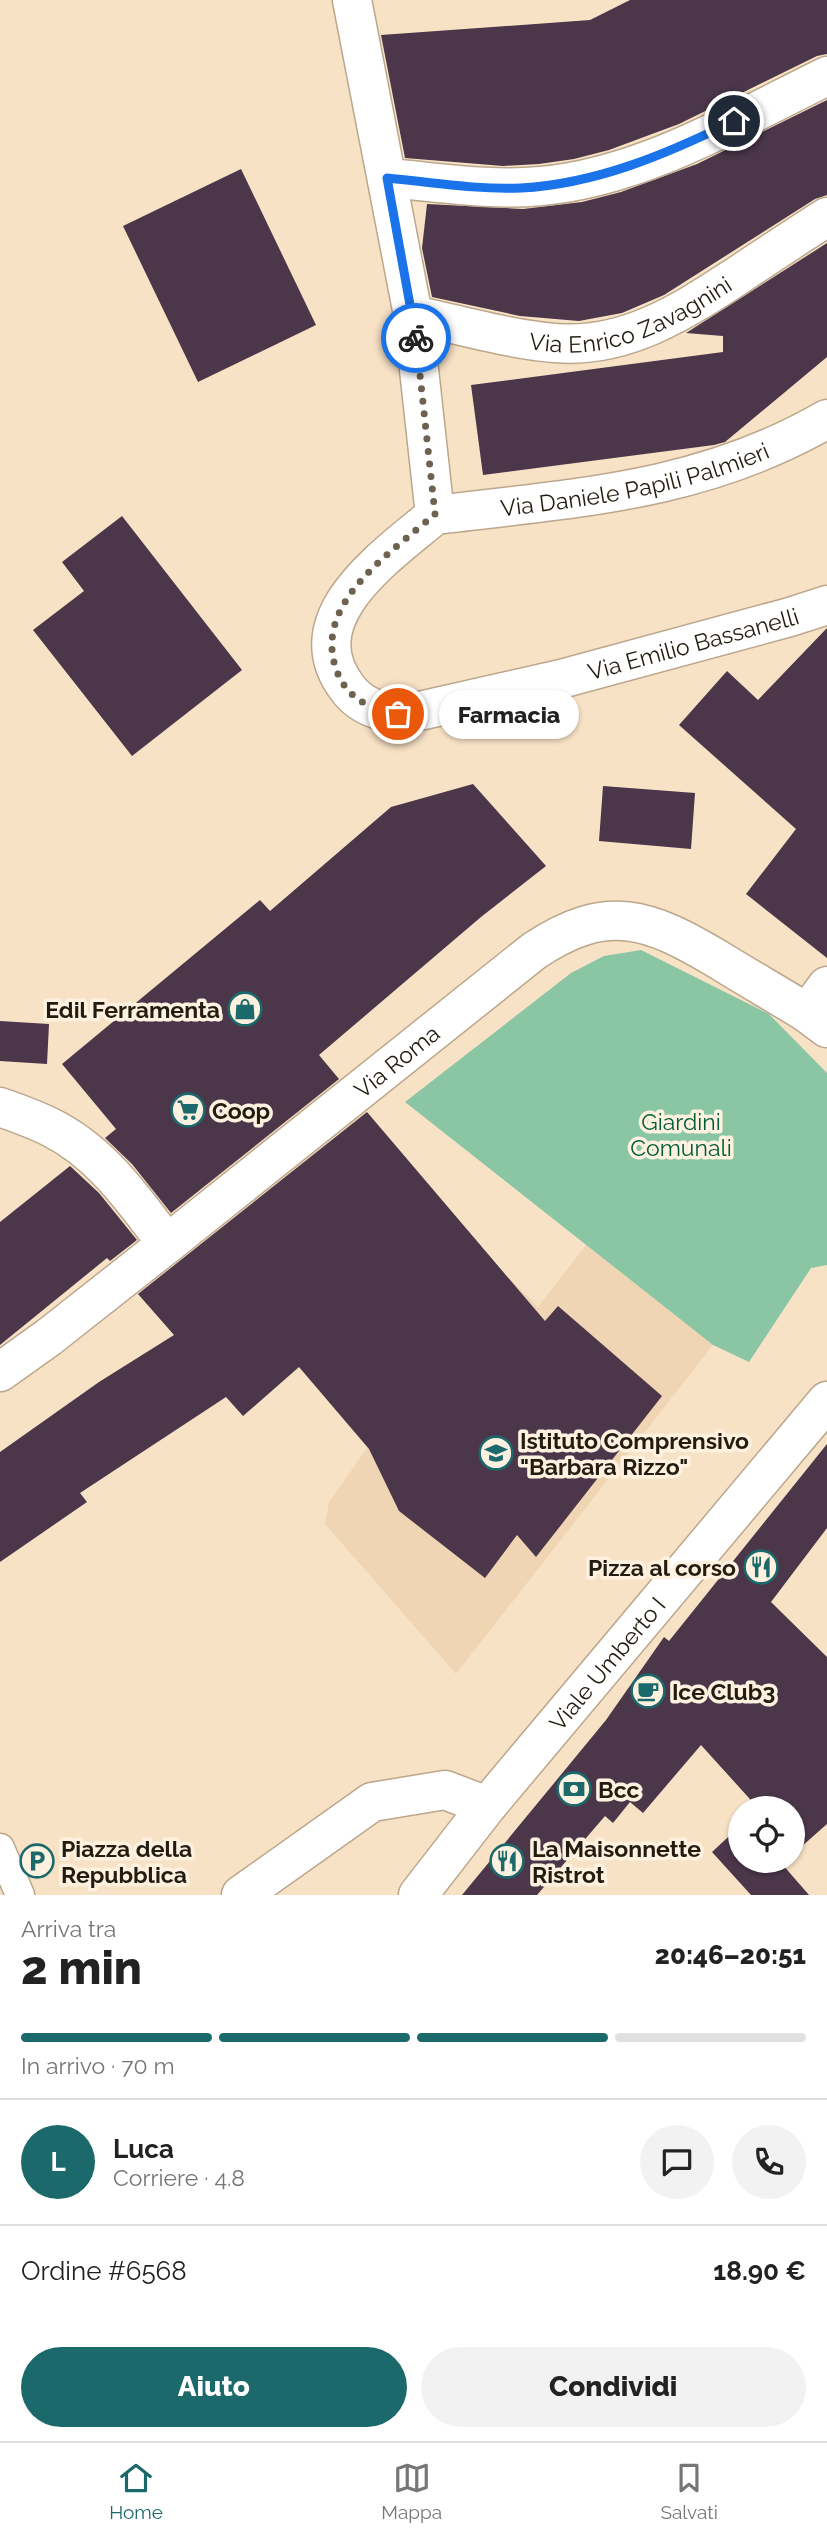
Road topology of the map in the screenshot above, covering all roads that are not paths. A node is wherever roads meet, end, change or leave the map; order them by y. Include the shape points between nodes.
1 (352, 0) edge
2 (827, 76) edge
3 (387, 178) junction
4 (827, 217) edge
5 (413, 315) junction
6 (827, 419) edge
7 (435, 514) junction
8 (827, 605) edge
9 (820, 1009) edge
10 (0, 1107) edge
11 (167, 1244) junction
12 (0, 1373) edge
13 (827, 1401) edge
14 (487, 1806) junction
15 (0, 1848) edge
16 (20, 1895) edge
17 (240, 1895) edge
18 (418, 1895) edge

1 - 3 street
2 - 3 street via 686,143 593,177 517,188
3 - 5 street
4 - 5 street, Via Enrico Zavagnini via 697,302 652,326 611,340 542,342
5 - 7 street
6 - 7 street, Via Daniele Papili Palmieri via 765,452 659,485
7 - 8 street, Via Emilio Bassanelli via 363,577 338,613 331,649 341,680 366,705 381,711 415,712 548,682
9 - 11 street, Via Roma via 665,930 622,920 579,927 534,951
10 - 11 street via 51,1127 83,1147 127,1191
11 - 12 street, Via Roma
13 - 14 street, Viale Umberto I
14 - 17 street via 445,1790 372,1802
14 - 18 street, Viale Umberto I
15 - 16 lane

